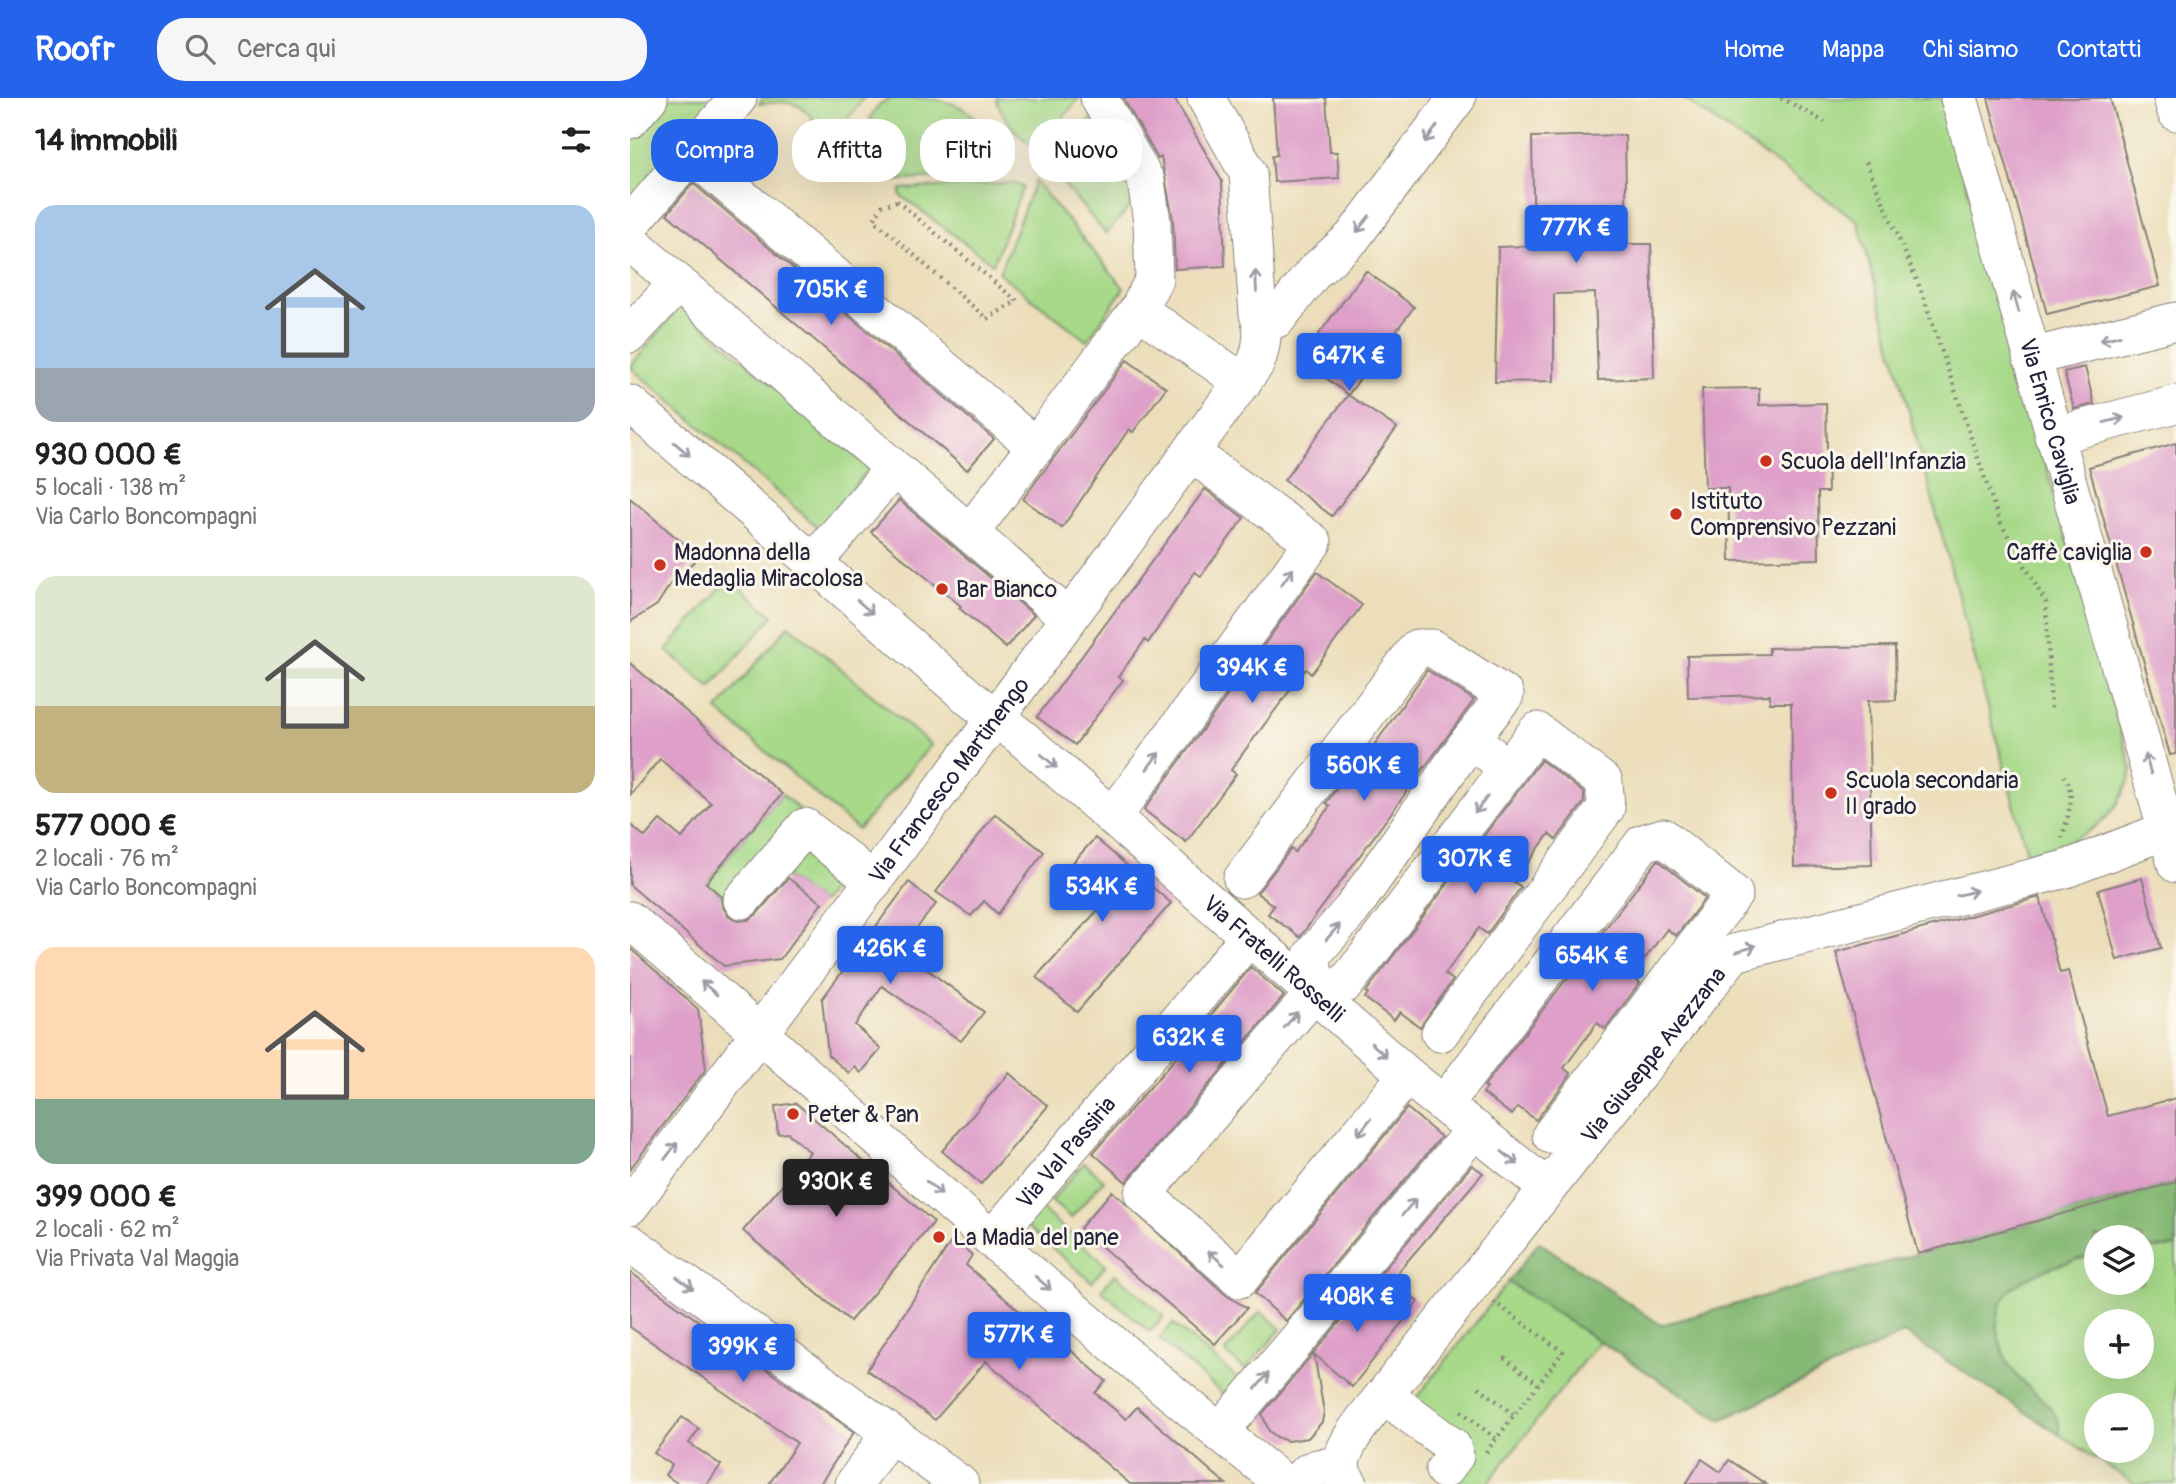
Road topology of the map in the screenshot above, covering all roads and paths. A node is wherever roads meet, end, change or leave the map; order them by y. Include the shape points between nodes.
1 (649, 98) edge
2 (738, 98) edge
3 (1099, 98) edge
4 (1206, 98) edge
5 (1457, 98) edge
6 (1781, 98) edge
7 (1959, 98) edge
8 (2172, 98) edge
9 (2176, 112) edge
10 (720, 119) edge
11 (630, 120) edge
12 (1825, 122) dead end
13 (1866, 162) dead end
14 (666, 182) edge
15 (724, 182) edge
16 (882, 205) joint
17 (630, 225) edge
18 (630, 242) edge
19 (678, 284) junction
20 (1138, 310) junction
21 (2176, 320) edge
22 (630, 334) edge
23 (1262, 336) junction
24 (2031, 357) junction
25 (1243, 382) junction
26 (630, 404) edge
27 (2176, 404) edge
28 (2053, 436) junction
29 (1036, 447) junction
30 (1191, 453) junction
31 (893, 469) junction
32 (970, 533) junction
33 (814, 562) junction
34 (1069, 618) junction
35 (2051, 709) dead end
36 (995, 719) junction
37 (1466, 744) junction
38 (1505, 773) junction
39 (2064, 776) dead end
40 (1113, 817) junction
41 (2167, 830) junction
42 (2063, 849) dead end
43 (2176, 864) edge
44 (1242, 879) dead end
45 (874, 881) junction
46 (742, 900) dead end
47 (630, 920) edge
48 (1249, 937) junction
49 (1315, 992) junction
50 (761, 1033) junction
51 (1440, 1033) dead end
52 (1407, 1075) junction
53 (1445, 1104) junction
54 (1475, 1129) junction
55 (1551, 1135) dead end
56 (1546, 1187) junction
57 (630, 1206) edge
58 (992, 1239) junction
59 (630, 1243) edge
60 (1489, 1298) dead end
61 (1504, 1358) dead end
62 (1538, 1384) junction
63 (1479, 1387) dead end
64 (1384, 1395) junction
65 (1461, 1411) dead end
66 (1515, 1415) junction
67 (890, 1433) junction
68 (1219, 1433) junction
69 (1496, 1439) junction
70 (1483, 1457) dead end
71 (1444, 1470) dead end
72 (1332, 1471) edge
73 (855, 1484) edge
74 (960, 1484) edge
75 (1285, 1484) edge

1 - 11 street
2 - 10 street
3 - 20 street via 1146,181 1154,279
23 -> 4 street via 1248,173
5 -> 23 street, Via Francesco Martinengo via 1352,238 1314,272
6 - 12 path
24 -> 7 street, Via Enrico Caviglia
8 - 9 street
13 - 35 path via 1921,290 1999,520 2046,603
14 - 17 street
15 - 29 street
16 - 16 path via 874,220 987,319 1017,301 897,201
18 - 19 street
19 - 22 street
19 - 31 street
20 - 25 street
20 - 29 street
21 -> 24 street
23 - 25 street, Via Francesco Martinengo
24 - 28 street, Via Enrico Caviglia
25 - 30 street, Via Francesco Martinengo
26 -> 33 street, Via Fratelli Rosselli
28 -> 27 street
41 -> 28 street, Via Enrico Caviglia
29 - 32 street
30 - 34 street, Via Francesco Martinengo
40 -> 30 street via 1313,542
31 - 32 street
31 - 33 street
32 - 34 street
33 -> 36 street, Via Fratelli Rosselli
34 - 36 street, Via Francesco Martinengo
36 -> 40 street, Via Fratelli Rosselli
36 - 45 street, Via Francesco Martinengo
37 - 38 street via 1488,751
37 - 44 street via 1505,695 1432,648 1417,648
49 -> 37 street via 1312,955 1352,909
38 -> 49 street via 1345,984
38 - 51 street via 1537,731 1604,782 1606,808
39 - 42 path via 2070,797
40 - 48 street, Via Fratelli Rosselli
41 - 43 street, Via Enrico Caviglia
56 -> 41 street, Via Giuseppe Avezzana via 1734,953 2066,869
45 - 46 street via 804,827
45 - 50 street, Via Francesco Martinengo
50 -> 47 street
48 - 49 street, Via Fratelli Rosselli
48 - 58 street, Via Val Passiria
49 -> 52 street, Via Fratelli Rosselli
52 -> 49 street via 1240,1279 1143,1194
57 -> 50 street, Via Francesco Martinengo
50 -> 58 street
52 - 53 street, Via Fratelli Rosselli
53 - 54 street, Via Fratelli Rosselli
53 - 55 street via 1643,843 1663,837 1734,894
54 -> 56 street, Via Fratelli Rosselli
68 -> 54 street
56 - 64 street, Via Giuseppe Avezzana
58 -> 68 street
59 -> 67 street
60 - 62 path via 1563,1352
61 - 62 path
62 - 66 path
63 - 66 path
64 - 71 street via 1452,1446 1455,1456
64 - 72 street, Via Giuseppe Avezzana
65 - 69 path
66 - 69 path
67 - 73 street
67 - 74 street
68 - 75 street
69 - 70 path

